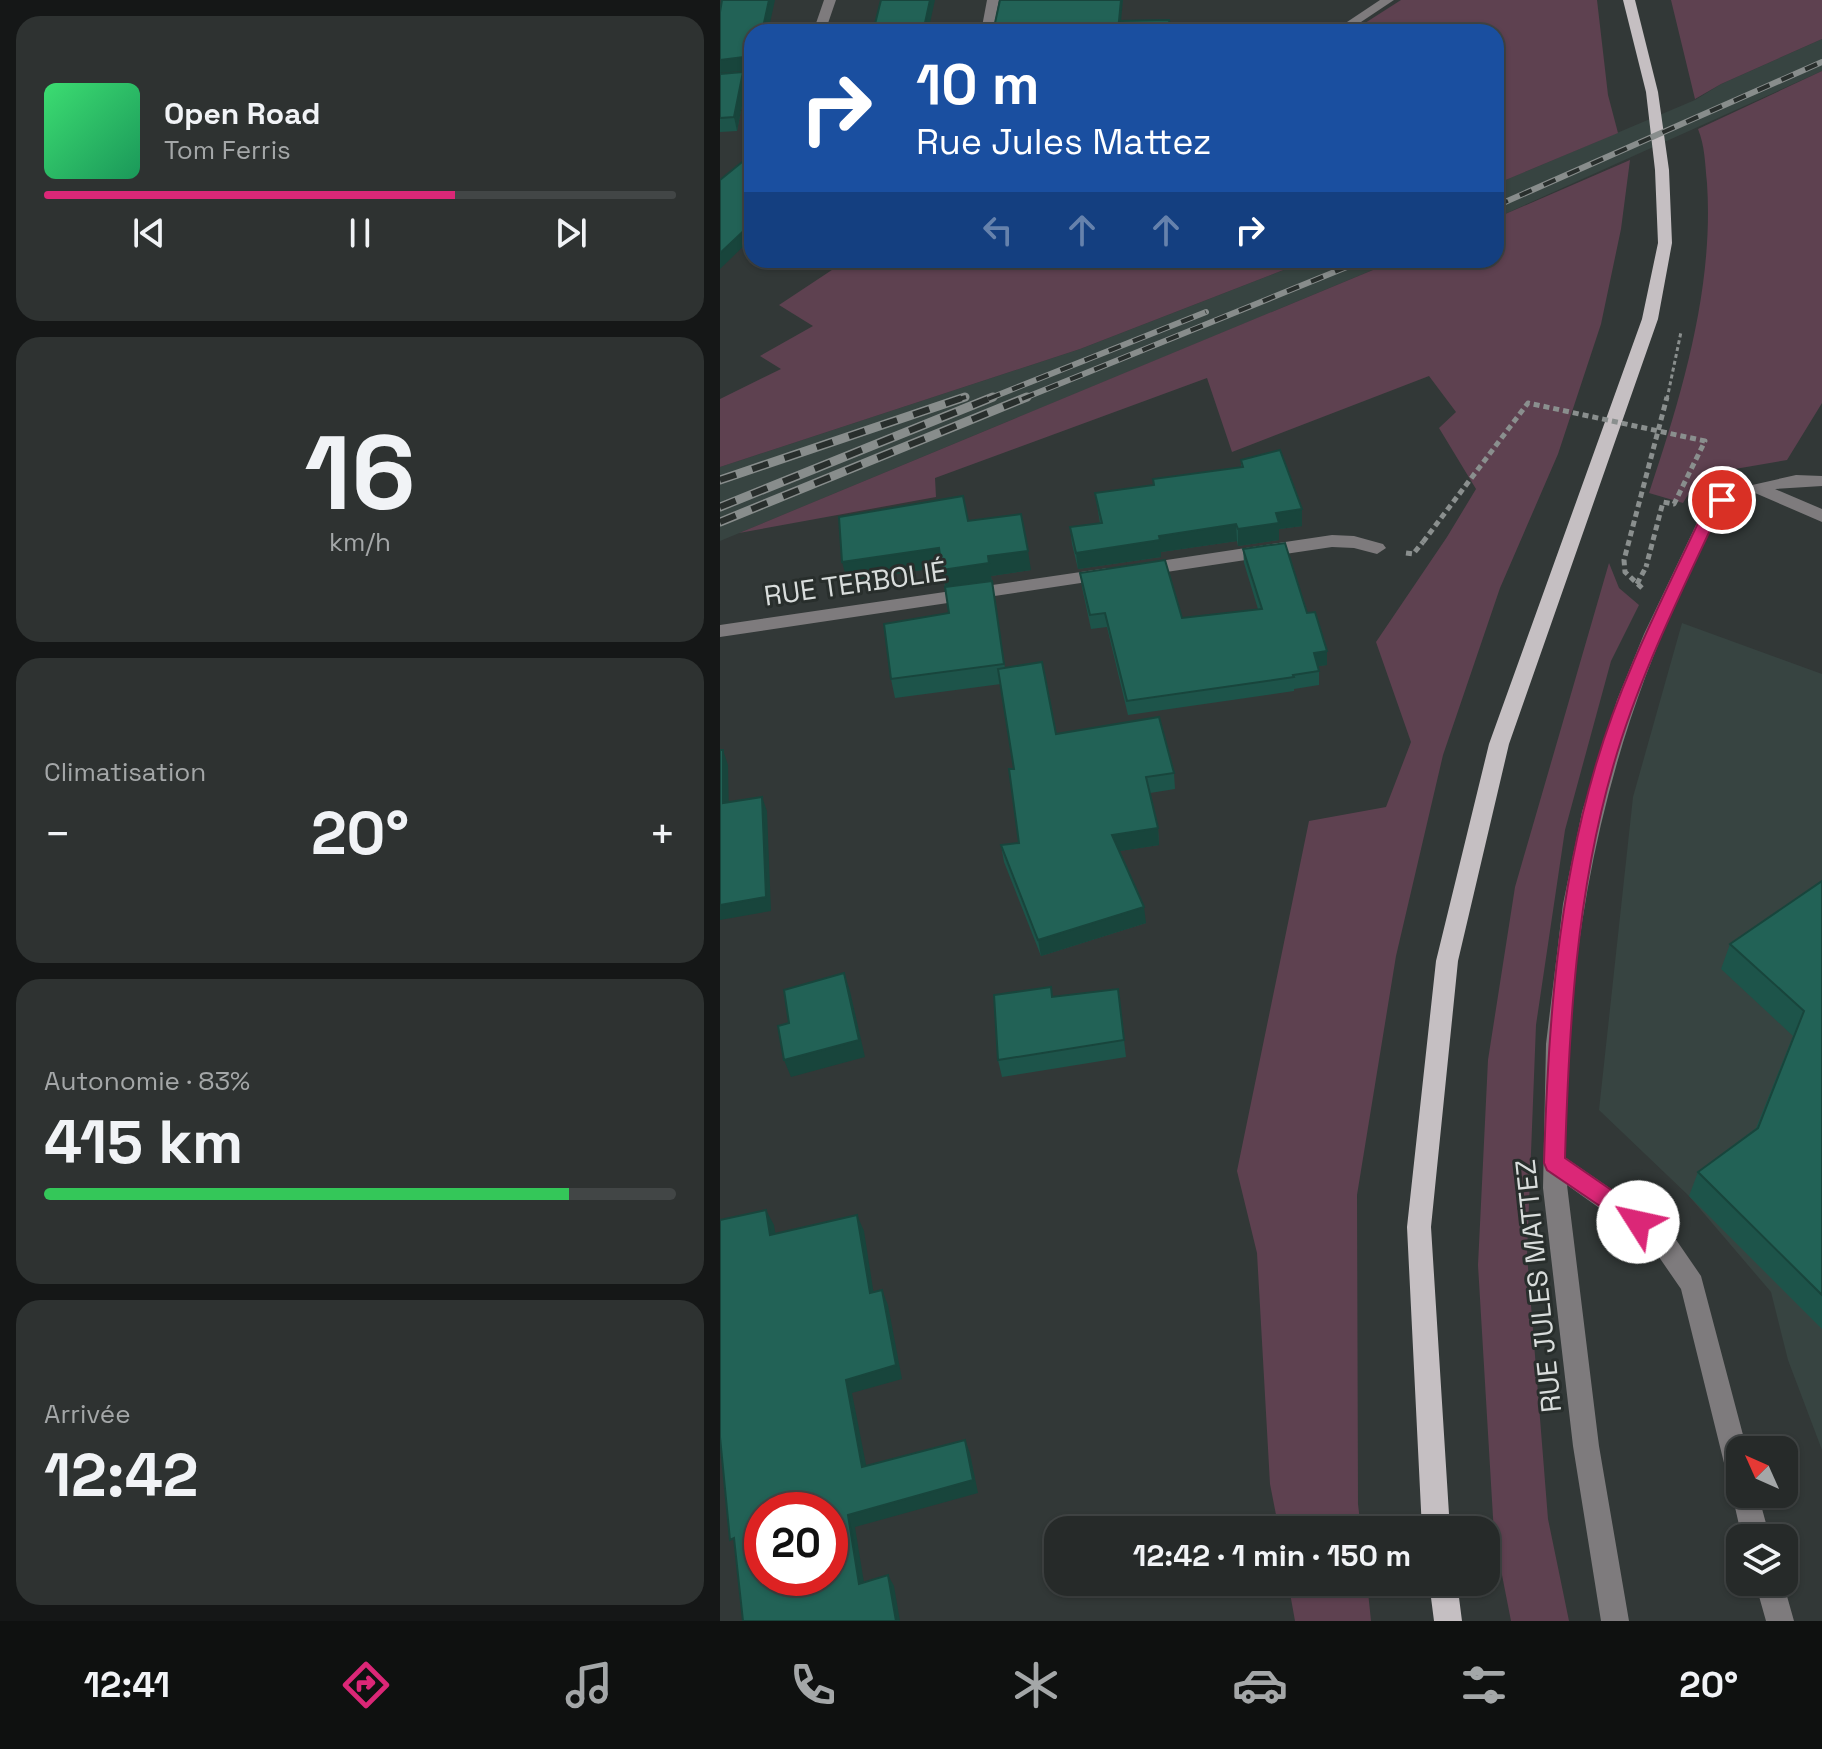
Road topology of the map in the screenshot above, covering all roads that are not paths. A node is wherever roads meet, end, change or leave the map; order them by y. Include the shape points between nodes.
1 (830, 0) edge
2 (993, 0) edge
3 (1388, 0) edge
4 (1629, 0) edge
5 (822, 24) edge
6 (988, 24) edge
7 (1350, 24) edge
8 (744, 78) edge
9 (720, 80) edge
10 (1822, 481) edge
11 (1758, 488) junction
12 (1822, 516) edge
13 (1377, 548) dead end
14 (720, 631) edge
15 (1554, 1163) junction
16 (1730, 1436) edge
17 (1435, 1516) edge
18 (1445, 1596) edge
19 (1773, 1596) edge
20 (1448, 1621) edge
21 (1615, 1621) edge
22 (1780, 1621) edge

1 - 5 street
2 - 6 street
3 - 7 street
4 - 17 main road via 1652,92 1665,243 1650,319 1499,744 1447,961 1419,1227
8 - 9 street
10 - 11 street, RUE JULES MATTEZ
11 - 12 street
11 - 15 street, RUE JULES MATTEZ via 1714,506 1629,690 1604,767 1575,890 1558,1029
13 - 14 street, RUE TERBOLIÉ via 1332,541
15 - 16 street via 1659,1236 1692,1284
15 - 21 street, RUE JULES MATTEZ via 1594,1514
18 - 20 main road
19 - 22 street

